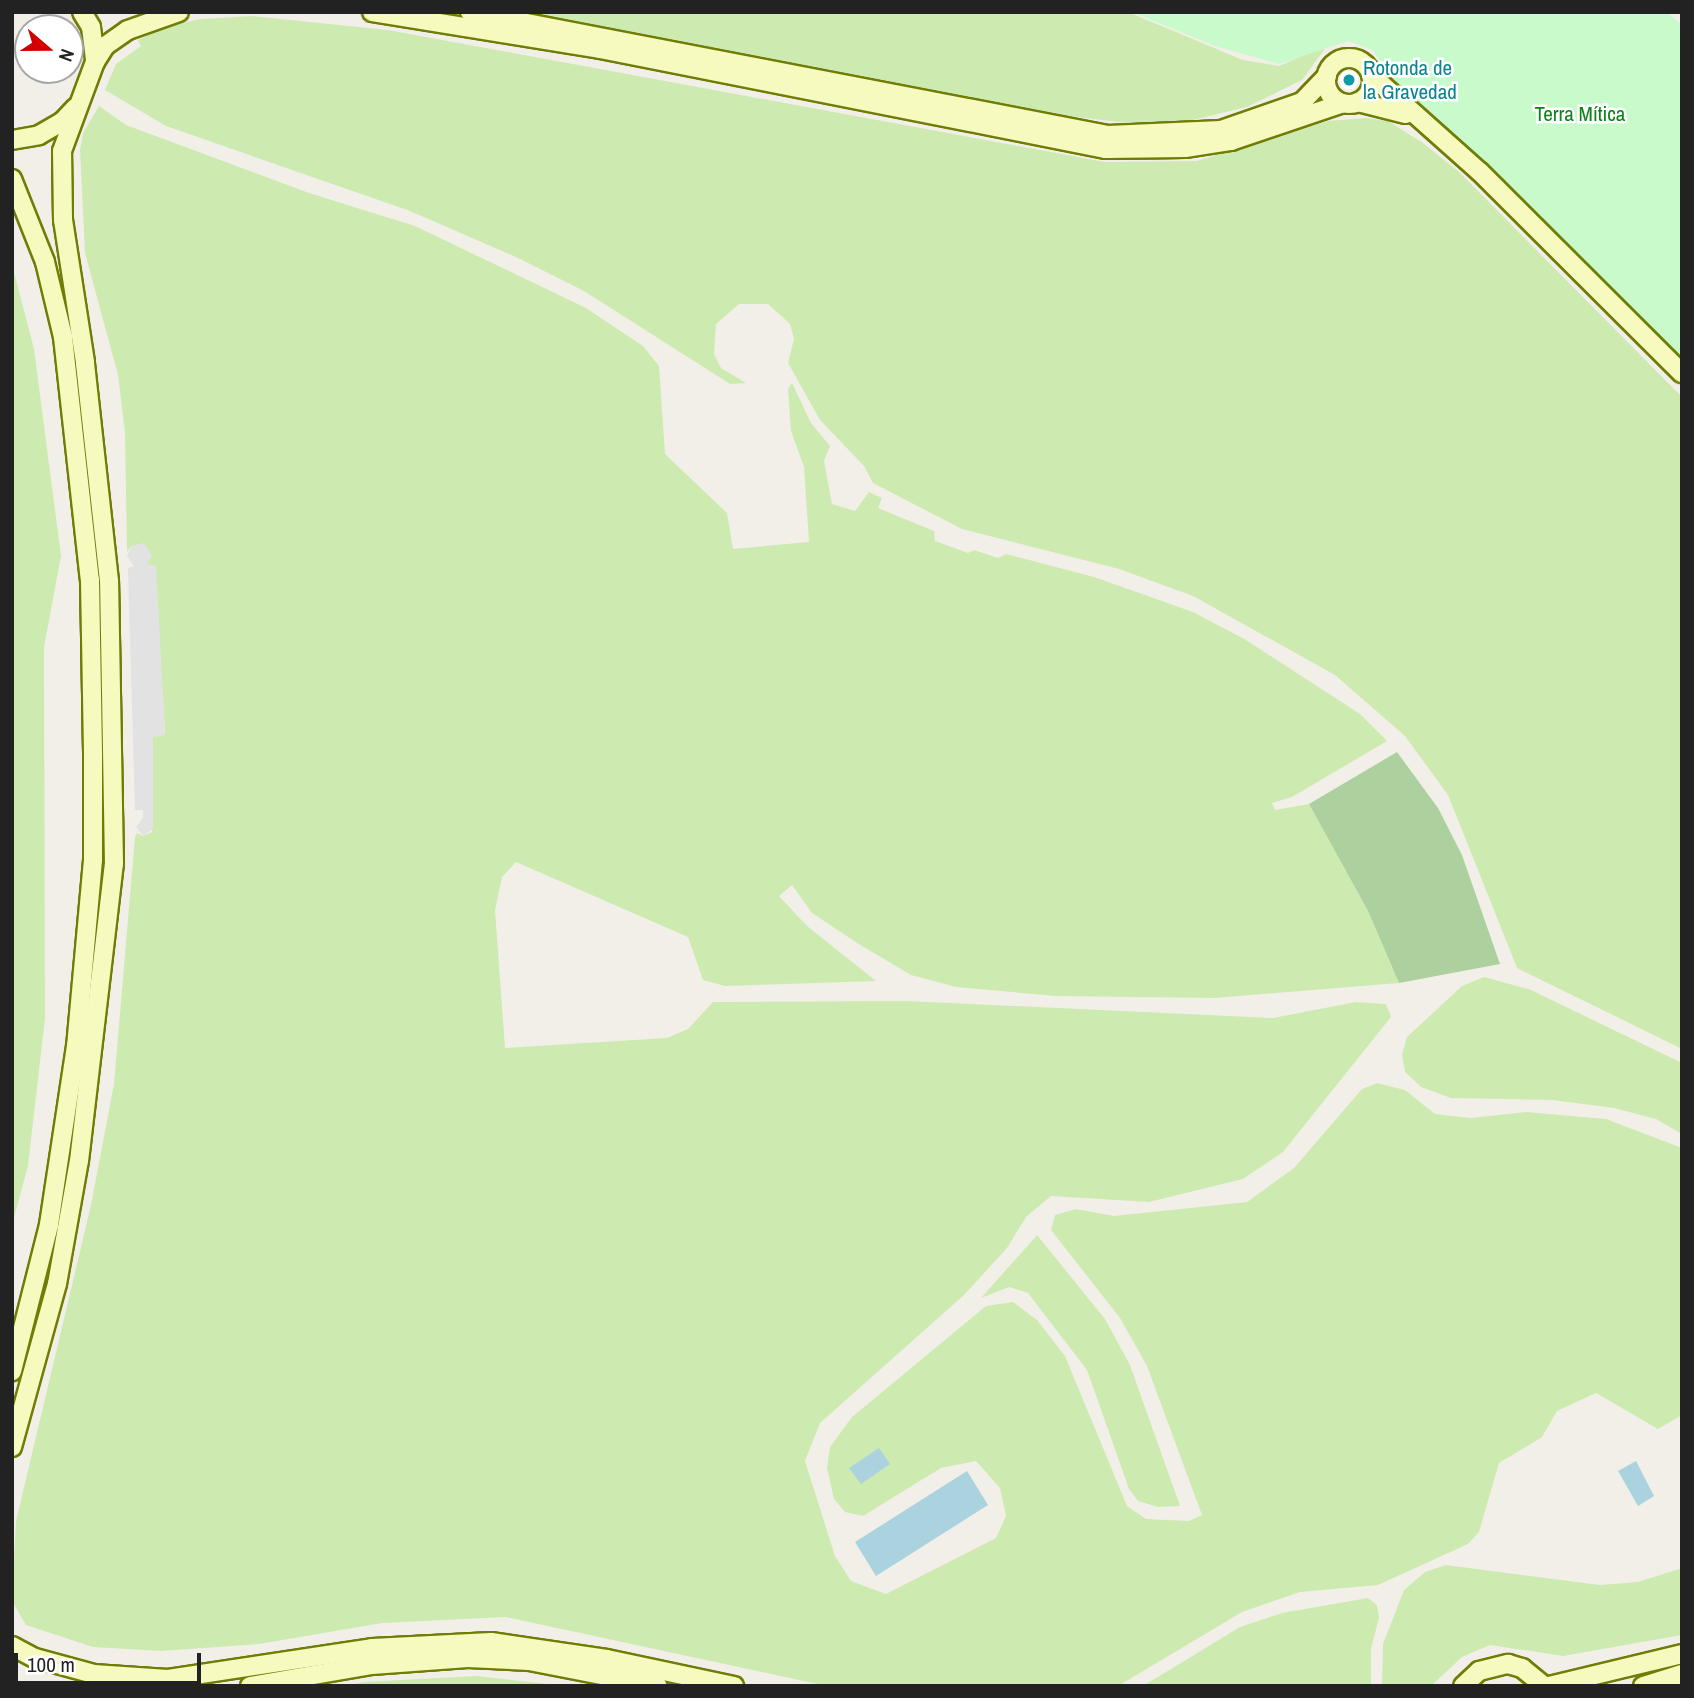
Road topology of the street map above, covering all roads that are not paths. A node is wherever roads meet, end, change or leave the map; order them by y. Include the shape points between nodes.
1 (82, 12) edge
2 (179, 12) edge
3 (372, 12) edge
4 (470, 12) edge
5 (94, 62) junction
6 (1371, 75) junction
7 (1327, 76) junction
8 (82, 100) junction
9 (1351, 102) junction
10 (1415, 118) junction
11 (12, 140) edge
12 (12, 178) edge
13 (1682, 373) edge
14 (12, 1371) edge
15 (12, 1447) edge
16 (12, 1646) edge
17 (1682, 1654) edge
18 (1682, 1674) edge
19 (250, 1686) edge
20 (658, 1686) edge
21 (734, 1686) edge
22 (1463, 1686) edge
23 (1544, 1686) edge
24 (1549, 1686) edge
25 (1643, 1686) edge

1 - 5 main road via 91,27
2 - 5 main road via 128,30 105,46
3 - 9 main road via 600,48 1106,149 1185,149 1231,141
4 - 7 main road via 1108,135 1221,130 1302,102 1317,92
5 - 8 main road
6 - 7 main road via 1359,60 1345,58 1332,66
6 - 9 main road via 1371,88
6 - 10 main road
7 - 9 main road via 1329,90
8 - 11 main road via 55,126
8 - 15 main road via 62,150 63,220 85,362 109,581 114,864 79,1161 57,1284
9 - 10 main road
10 - 13 main road via 1480,172
12 - 14 main road via 45,262 63,337 90,580 93,757 93,860 76,1046 49,1225
16 - 21 main road via 35,1658 94,1674 168,1679 372,1648 491,1642 597,1657
17 - 24 main road
18 - 25 main road
19 - 20 main road via 372,1665 468,1658 529,1661
22 - 23 main road via 1479,1671 1508,1664 1535,1676

